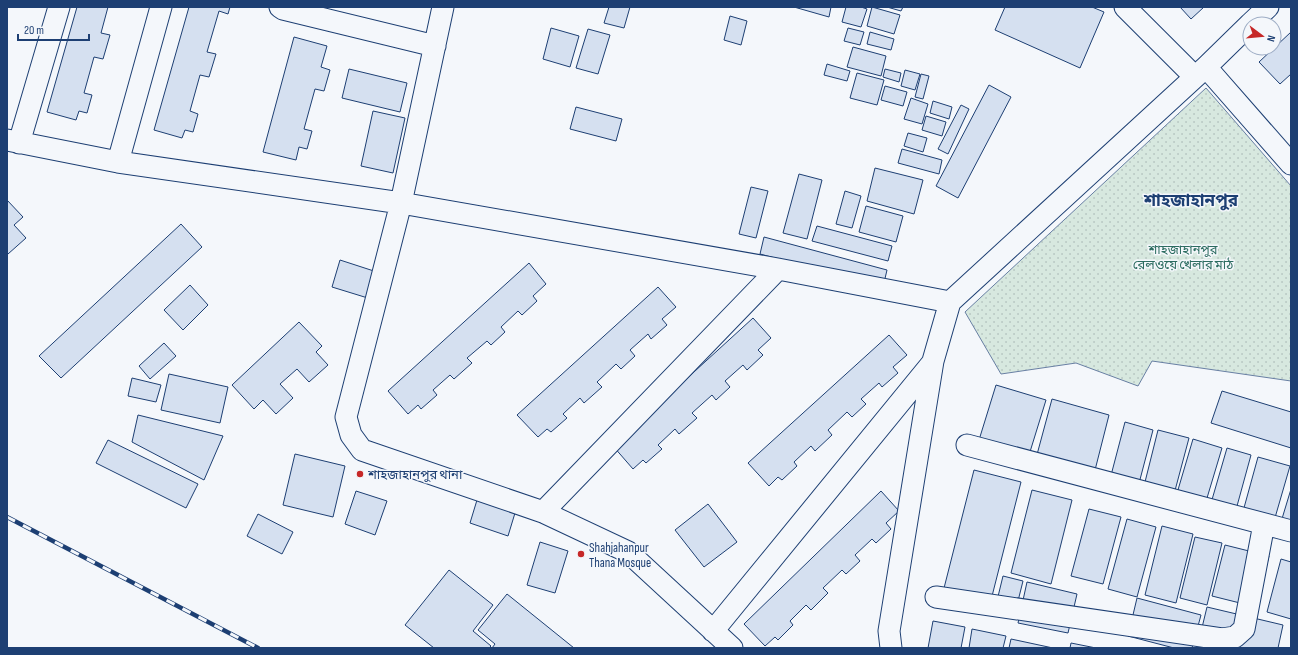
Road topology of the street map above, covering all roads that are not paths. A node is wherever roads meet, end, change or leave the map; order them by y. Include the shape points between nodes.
1 (59, 7) edge
2 (161, 7) edge
3 (280, 7) edge
4 (443, 7) edge
5 (1125, 7) edge
6 (1268, 7) edge
7 (1258, 16) edge
8 (1242, 32) edge
9 (435, 46) junction
10 (1201, 72) junction
11 (13, 141) edge
12 (118, 162) junction
13 (1291, 164) edge
14 (402, 202) junction
15 (778, 269) junction
16 (950, 302) junction
17 (933, 361) junction
18 (967, 445) dead end
19 (543, 512) junction
20 (1264, 524) junction
21 (1291, 531) edge
22 (936, 597) dead end
23 (713, 631) junction
24 (732, 648) edge
25 (891, 648) edge

1 - 11 street
2 - 12 street
3 - 9 street
4 - 9 street
5 - 10 street
6 - 7 street
8 - 10 street
9 - 14 street
10 - 13 street
10 - 16 street
11 - 12 street
12 - 14 street
14 - 15 street
14 - 19 street via 346,417 351,435 362,450
15 - 16 street
15 - 19 street
16 - 17 street
17 - 23 street
17 - 25 street via 889,631
18 - 20 street
19 - 23 street via 628,552
20 - 21 street
20 - 22 street via 1244,629 1235,638
23 - 24 street

